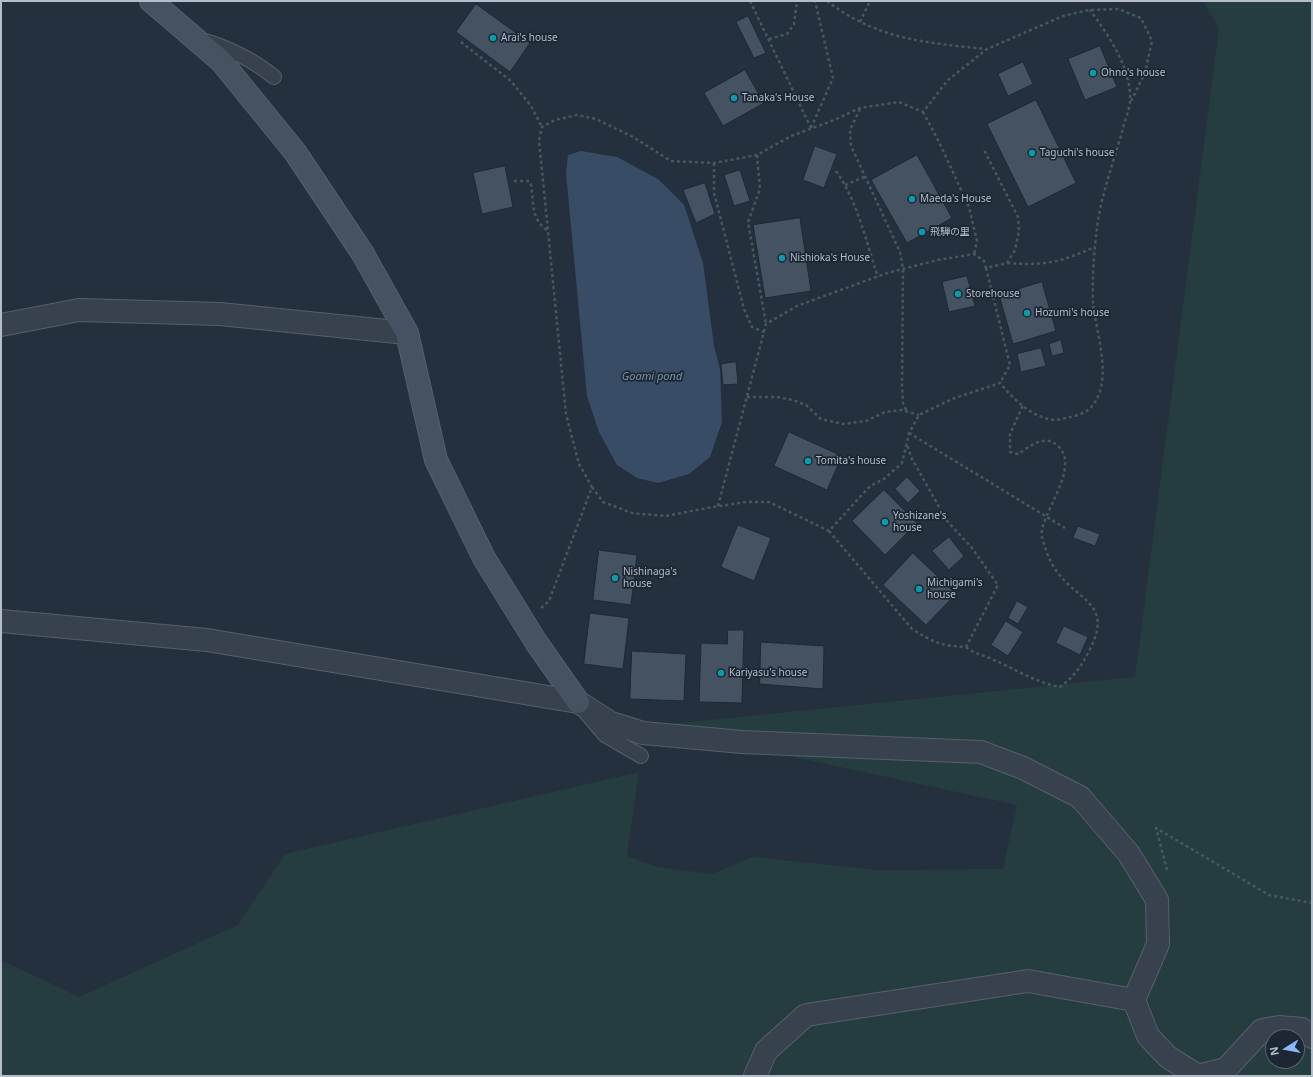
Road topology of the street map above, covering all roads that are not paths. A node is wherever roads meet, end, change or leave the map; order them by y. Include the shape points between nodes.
1 (150, 1) edge
2 (194, 37) junction
3 (274, 77) dead end
4 (1, 325) edge
5 (407, 333) junction
6 (1, 621) edge
7 (578, 702) junction
8 (641, 756) dead end
9 (1134, 1000) junction
10 (1312, 1037) edge
11 (755, 1076) edge

1 - 2 street
2 - 3 lane via 225,47 256,62
2 - 5 street via 221,61 295,152 363,254
4 - 5 street via 79,310 220,314
5 - 7 street via 436,460 484,558 523,622
6 - 7 street via 207,640
7 - 8 lane via 605,735
7 - 9 street via 611,723 643,733 742,742 981,752 1023,768 1080,797 1128,854 1158,900 1158,944
9 - 10 street via 1148,1036 1168,1057 1198,1076 1226,1069 1262,1030 1279,1027 1302,1029
9 - 11 street via 1028,982 806,1014 766,1051

